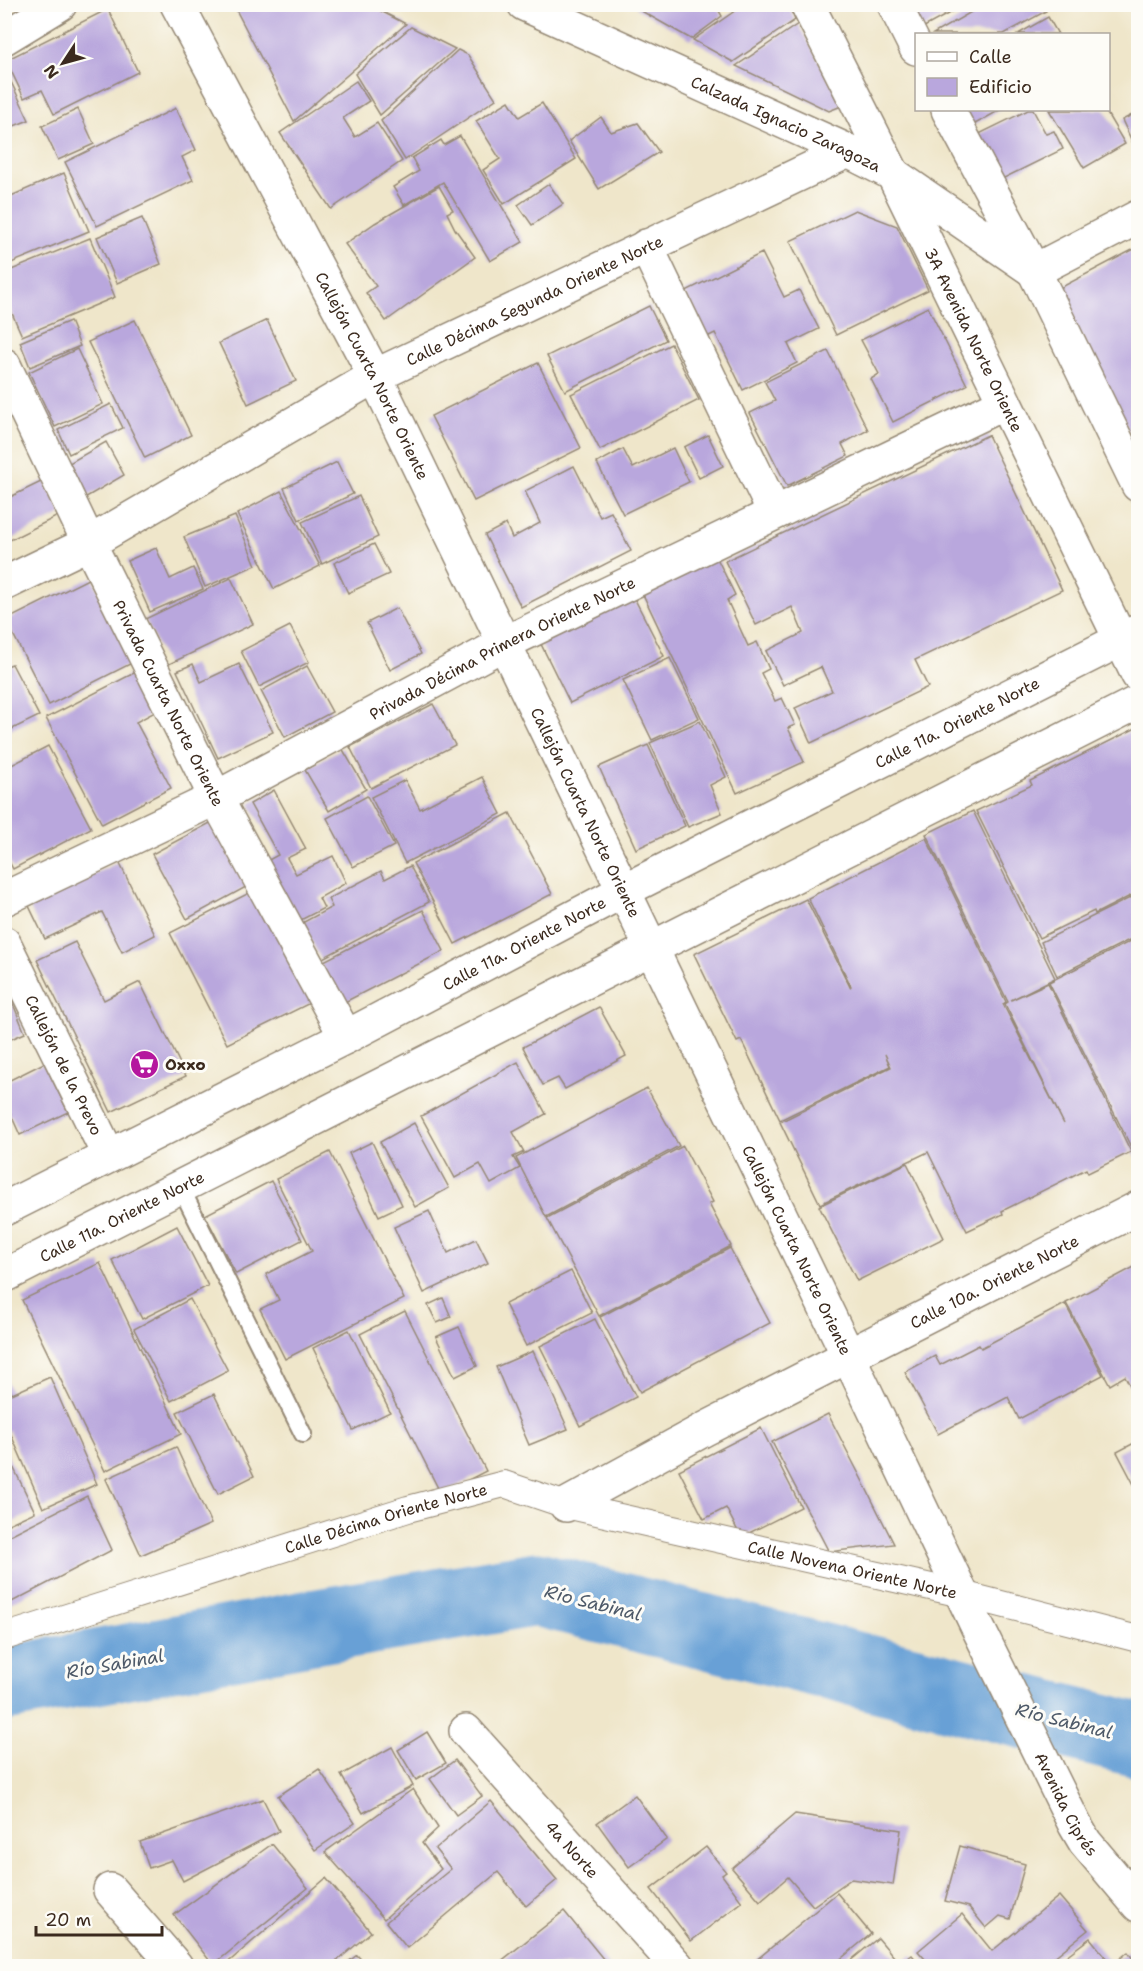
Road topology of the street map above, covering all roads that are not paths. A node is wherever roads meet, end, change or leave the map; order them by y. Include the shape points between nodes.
1 (60, 4) edge
2 (177, 4) edge
3 (524, 4) edge
4 (807, 4) edge
5 (894, 4) edge
6 (4, 38) edge
7 (915, 46) edge
8 (949, 111) edge
9 (848, 151) junction
10 (893, 174) junction
11 (1138, 217) edge
12 (646, 246) junction
13 (1034, 271) junction
14 (4, 365) edge
15 (375, 376) junction
16 (1004, 403) junction
17 (1138, 485) edge
18 (774, 512) junction
19 (89, 543) junction
20 (4, 584) edge
21 (1130, 635) edge
22 (505, 643) junction
23 (1138, 675) edge
24 (1138, 702) edge
25 (216, 798) junction
26 (623, 891) junction
27 (4, 899) edge
28 (4, 943) edge
29 (651, 950) junction
30 (346, 1037) junction
31 (109, 1156) junction
32 (180, 1186) junction
33 (1138, 1208) edge
34 (4, 1209) edge
35 (4, 1276) edge
36 (848, 1355) junction
37 (303, 1434) dead end
38 (566, 1505) junction
39 (962, 1594) junction
40 (978, 1628) joint
41 (4, 1637) edge
42 (1138, 1639) edge
43 (466, 1731) dead end
44 (110, 1890) dead end
45 (1138, 1905) edge
46 (176, 1966) edge
47 (677, 1966) edge

1 - 6 street
2 - 15 street, Callejón Cuarta Norte Oriente
3 - 9 street, Calzada Ignacio Zaragoza
4 - 10 street, 3A Avenida Norte Oriente
5 - 7 street
8 - 13 street
9 - 10 street, Calzada Ignacio Zaragoza
9 - 12 street, Calle Décima Segunda Oriente Norte
10 - 13 street, Calzada Ignacio Zaragoza
10 - 16 street, 3A Avenida Norte Oriente
11 - 13 street
12 - 15 street, Calle Décima Segunda Oriente Norte
12 - 18 street
13 - 17 street
14 - 19 street, Privada Cuarta Norte Oriente
15 - 19 street, Calle Décima Segunda Oriente Norte
15 - 22 street, Callejón Cuarta Norte Oriente
16 - 18 street, Privada Décima Primera Oriente Norte
16 - 21 street, 3A Avenida Norte Oriente
18 - 22 street, Privada Décima Primera Oriente Norte
19 - 20 street, Calle Décima Segunda Oriente Norte
19 - 25 street, Privada Cuarta Norte Oriente
21 - 23 street, 3A Avenida Norte Oriente
21 - 26 street, Calle 11a. Oriente Norte
22 - 25 street, Privada Décima Primera Oriente Norte
22 - 26 street, Callejón Cuarta Norte Oriente
24 - 29 street, Calle 11a. Oriente Norte
25 - 27 street, Privada Décima Primera Oriente Norte
25 - 30 street, Privada Cuarta Norte Oriente
26 - 29 street, Callejón Cuarta Norte Oriente
26 - 30 street, Calle 11a. Oriente Norte
28 - 31 street, Callejón de la Prevo
29 - 32 street, Calle 11a. Oriente Norte
29 - 36 street, Callejón Cuarta Norte Oriente
30 - 31 street, Calle 11a. Oriente Norte
31 - 34 street, Calle 11a. Oriente Norte
32 - 35 street, Calle 11a. Oriente Norte
32 - 37 lane
33 - 36 street, Calle 10a. Oriente Norte
36 - 38 street
36 - 39 street, Callejón Cuarta Norte Oriente
38 - 39 street, Calle Novena Oriente Norte
38 - 41 street, Calle Décima Oriente Norte via 504,1484 408,1509
39 - 40 street, Callejón Cuarta Norte Oriente
39 - 42 street, Calle Novena Oriente Norte
40 - 45 street, Avenida Ciprés via 1075,1825
43 - 47 street, 4a Norte
44 - 46 street

